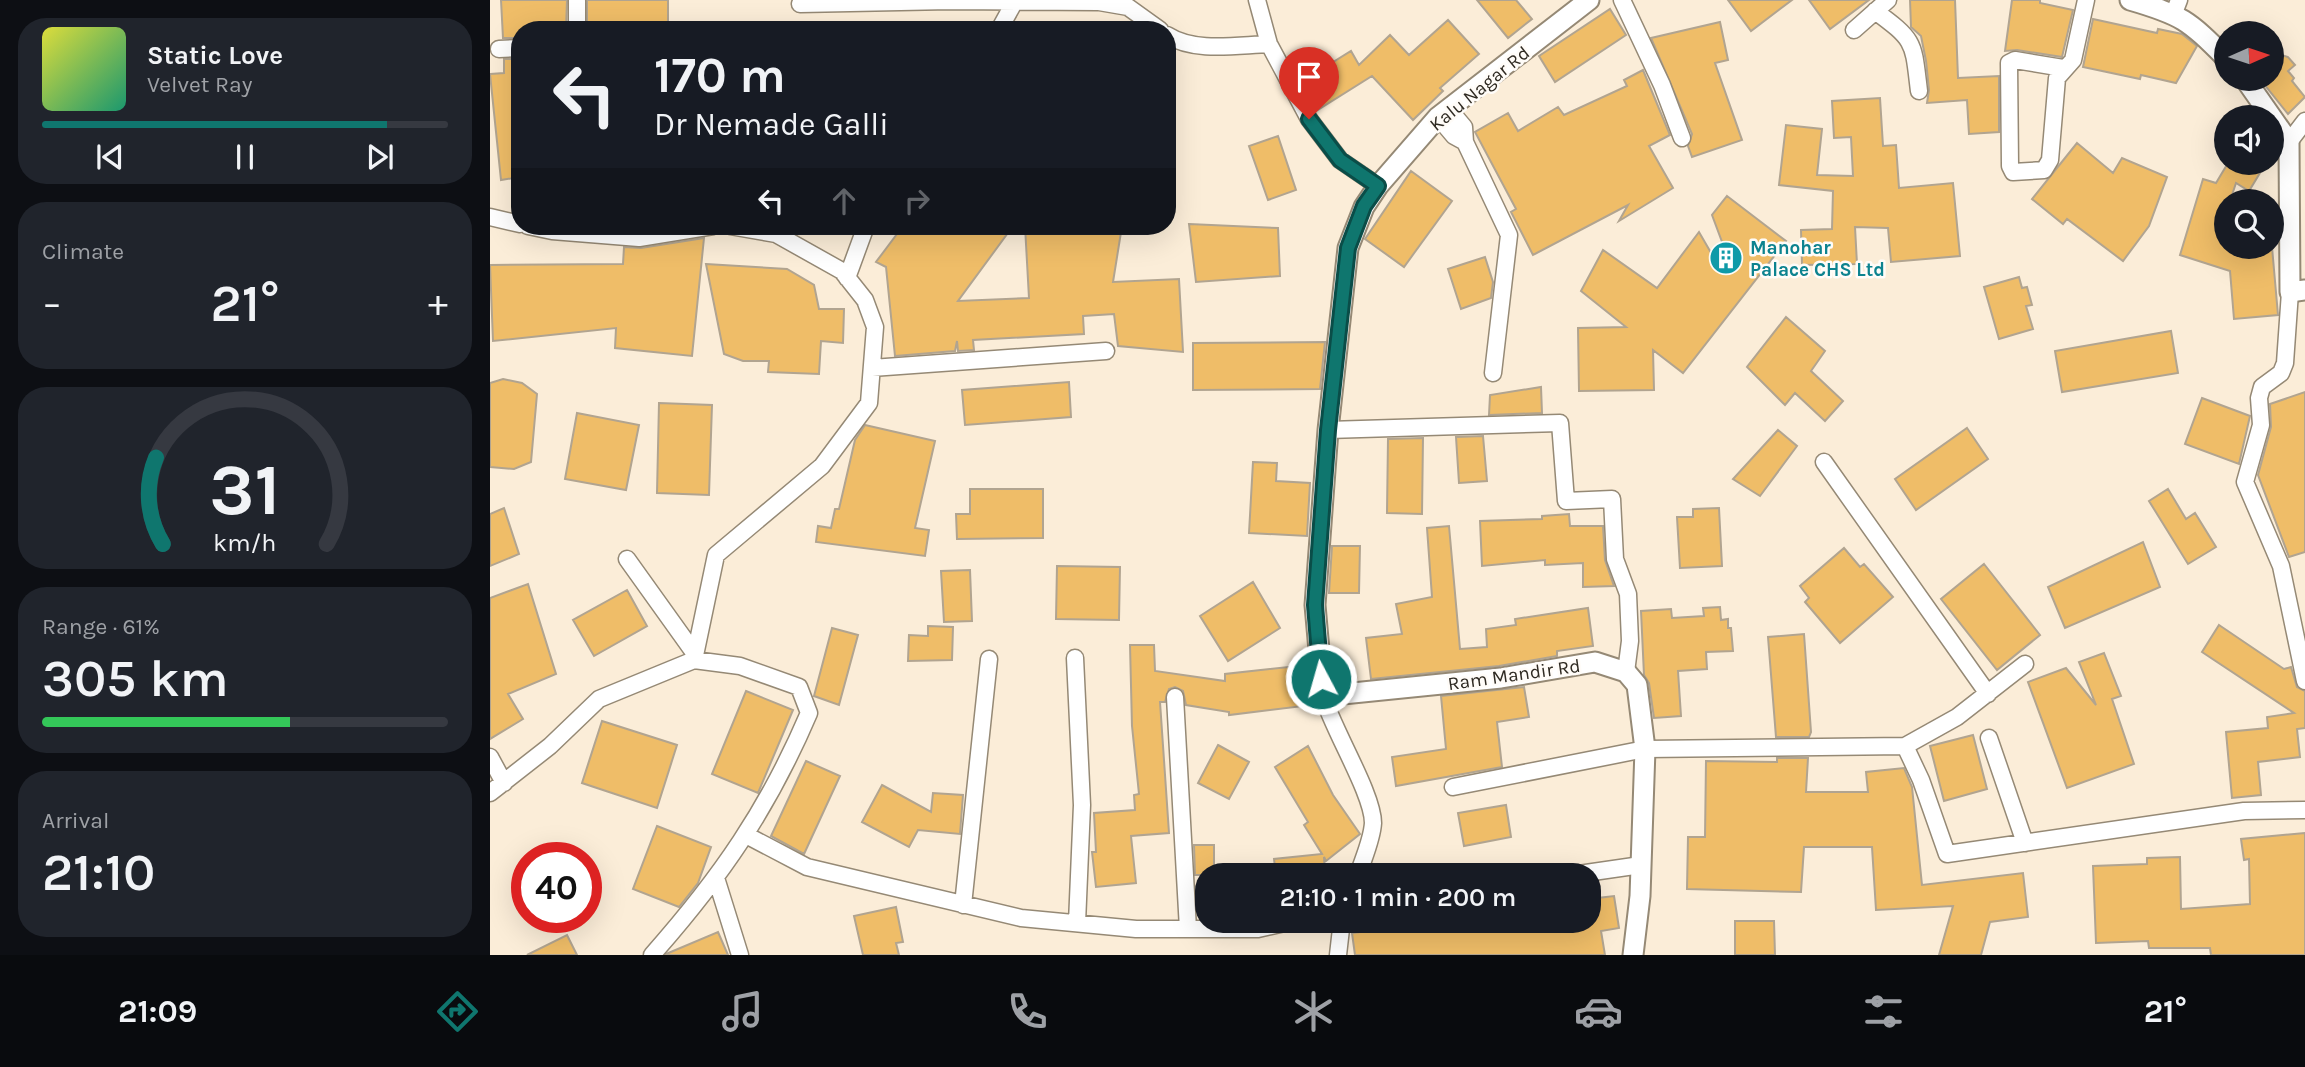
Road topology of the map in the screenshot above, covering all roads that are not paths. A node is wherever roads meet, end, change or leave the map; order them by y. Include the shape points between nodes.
1 (1257, 0) edge
2 (1589, 0) edge
3 (1622, 0) edge
4 (1888, 0) edge
5 (2086, 0) edge
6 (2130, 0) edge
7 (577, 1) edge
8 (1015, 1) edge
9 (800, 4) dead end
10 (2176, 6) edge
11 (1875, 11) junction
12 (577, 21) edge
13 (1004, 21) edge
14 (1147, 21) edge
15 (1854, 30) dead end
16 (1176, 40) edge
17 (1269, 44) junction
18 (2214, 46) edge
19 (511, 48) edge
20 (499, 49) dead end
21 (2063, 68) junction
22 (1919, 91) dead end
23 (2253, 91) edge
24 (1443, 112) junction
25 (2305, 121) edge
26 (1682, 138) dead end
27 (2289, 142) junction
28 (1378, 186) junction
29 (490, 218) edge
30 (511, 222) edge
31 (630, 235) edge
32 (652, 235) edge
33 (778, 235) edge
34 (863, 235) edge
35 (848, 278) junction
36 (2298, 291) edge
37 (1106, 351) dead end
38 (872, 368) junction
39 (1493, 373) dead end
40 (1328, 430) junction
41 (1824, 462) dead end
42 (627, 559) dead end
43 (694, 657) junction
44 (1075, 658) dead end
45 (989, 659) dead end
46 (2025, 664) dead end
47 (1626, 672) junction
48 (2305, 681) edge
49 (1987, 694) junction
50 (1323, 696) junction
51 (1175, 697) dead end
52 (1989, 738) dead end
53 (1905, 746) junction
54 (1645, 748) junction
55 (490, 757) edge
56 (1453, 787) dead end
57 (497, 788) edge
58 (2305, 810) edge
59 (746, 835) junction
60 (2025, 843) junction
61 (1362, 863) edge
62 (1641, 865) junction
63 (1601, 871) edge
64 (716, 878) junction
65 (963, 905) junction
66 (1077, 923) junction
67 (1188, 929) junction
68 (1195, 929) edge
69 (1338, 933) edge
70 (652, 955) edge
71 (740, 955) edge
72 (1338, 955) edge
73 (1633, 955) edge

1 - 17 street
2 - 24 street, Kalu Nagar Rd
3 - 26 street
4 - 11 street
5 - 21 street via 2073,60
6 - 10 street
7 - 12 street
8 - 9 street
8 - 13 street
8 - 14 street via 1099,2 1128,7
10 - 18 street
11 - 15 street
11 - 22 street via 1904,32 1914,46
16 - 17 street via 1197,46
17 - 28 street via 1309,119 1340,160
19 - 20 street
21 - 21 street via 2057,78 2047,167 2013,172 2009,63 2015,60
23 - 27 street
24 - 28 street, Kalu Nagar Rd
24 - 39 street via 1454,136 1465,142 1509,235
25 - 27 street
27 - 36 street
28 - 40 street, Kalu Nagar Rd via 1364,206 1348,248
29 - 30 street
31 - 32 street
33 - 35 street
34 - 35 street
35 - 38 street via 865,300 875,327
36 - 48 street via 2285,363 2281,373 2262,387 2262,425 2245,482 2281,566
37 - 38 street
38 - 43 street via 869,404 822,466 716,555
40 - 47 street via 1560,423 1566,500 1612,499 1615,559 1628,594
40 - 50 street, Kalu Nagar Rd via 1315,605
41 - 49 street
42 - 43 street
43 - 57 street via 599,699
43 - 59 street via 740,666 799,687 809,713 783,775
44 - 66 street via 1082,805
45 - 65 street
46 - 49 street
47 - 50 street, Ram Mandir Rd via 1595,662 1501,678
47 - 54 street via 1637,685
49 - 53 street via 1957,718
50 - 61 street via 1370,804 1373,824
51 - 67 street
52 - 60 street
53 - 54 street
53 - 60 street via 1947,855
54 - 56 street
54 - 62 street
55 - 57 street
58 - 60 street via 2244,811
59 - 64 street
59 - 65 street via 807,867
62 - 63 street
62 - 73 street
64 - 70 street
64 - 71 street
65 - 66 street via 1021,918
66 - 67 street
67 - 68 street
69 - 72 street

